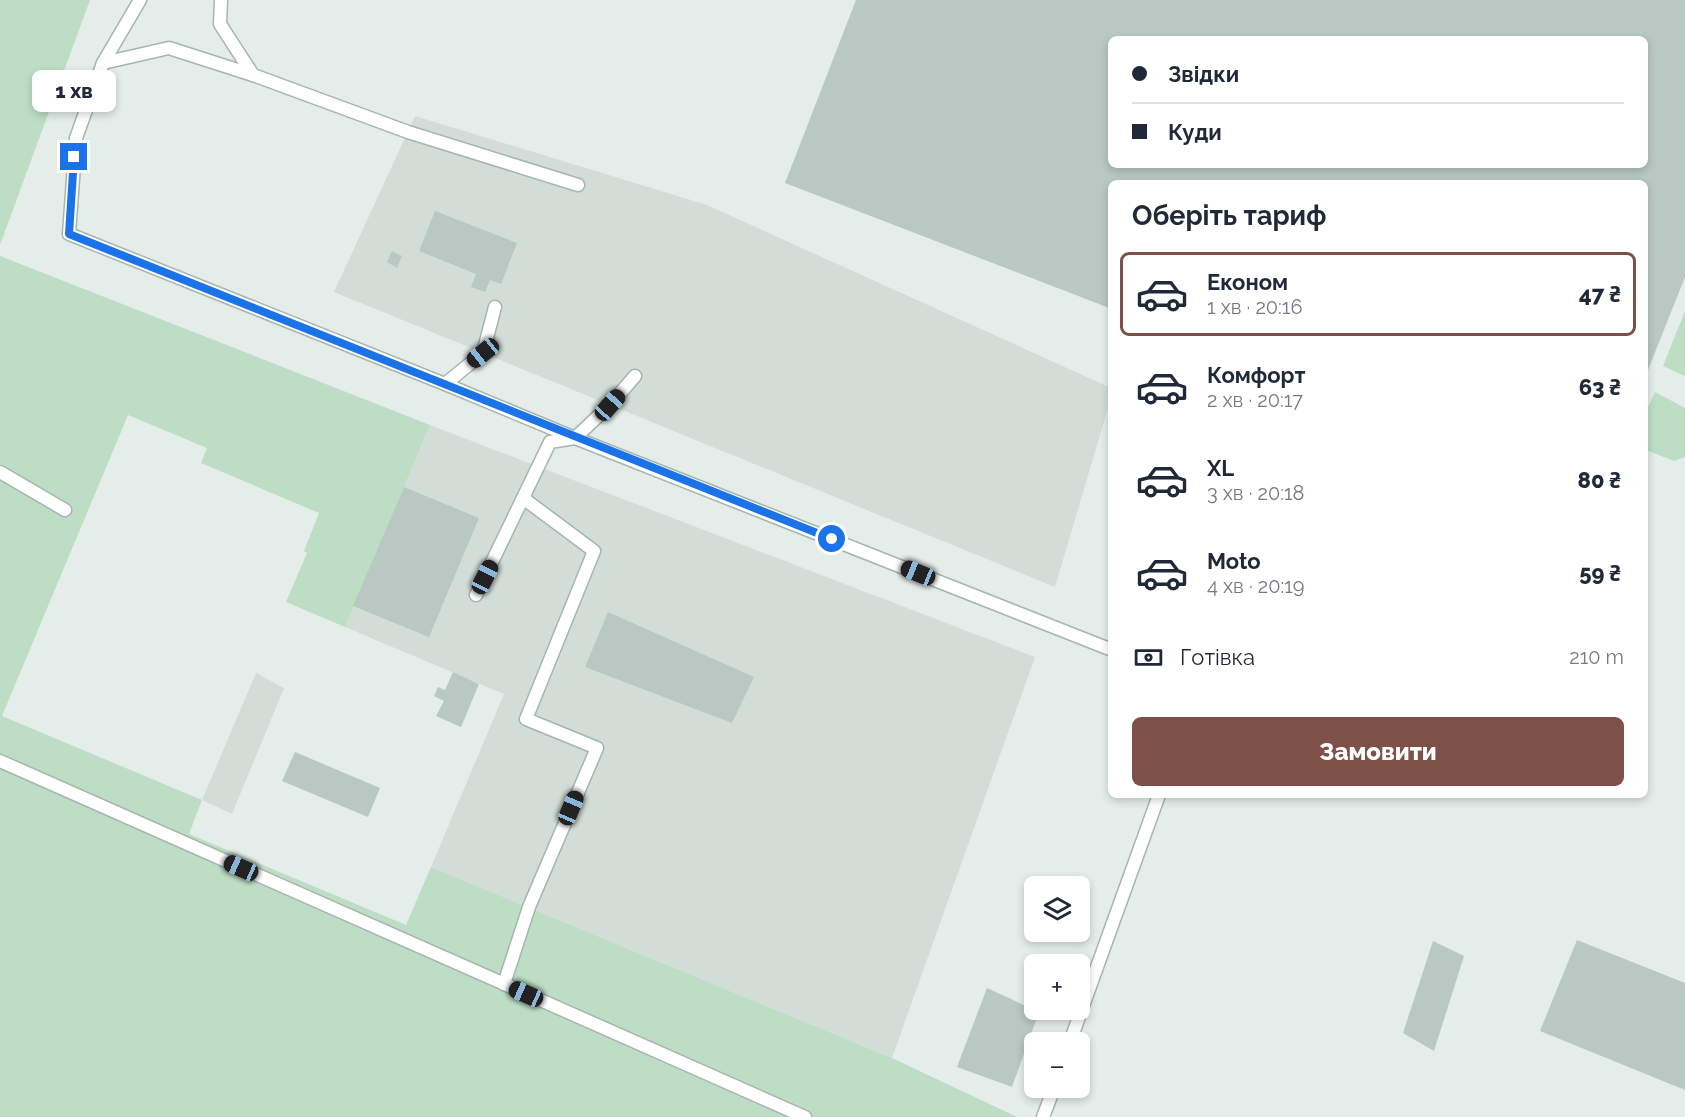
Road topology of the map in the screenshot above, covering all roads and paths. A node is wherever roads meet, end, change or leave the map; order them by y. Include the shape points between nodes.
1 (140, 0) edge
2 (221, 0) edge
3 (103, 63) junction
4 (253, 75) junction
5 (578, 185) dead end
6 (495, 307) dead end
7 (635, 376) dead end
8 (445, 384) junction
9 (575, 438) junction
10 (0, 472) edge
11 (523, 498) junction
12 (65, 510) dead end
13 (476, 595) dead end
14 (1108, 648) edge
15 (0, 761) edge
16 (1158, 798) edge
17 (504, 984) junction
18 (1074, 1032) edge
19 (1050, 1098) edge
20 (805, 1117) edge
21 (1043, 1117) edge

1 - 3 lane
2 - 4 lane via 220,24
3 - 4 lane via 169,48
3 - 8 lane via 76,138 69,234
4 - 5 lane via 408,132
6 - 8 lane via 483,353
7 - 9 lane
8 - 9 lane
9 - 11 lane via 550,442
9 - 14 lane
10 - 12 lane
11 - 13 lane
11 - 17 lane via 594,551 526,719 597,748 529,907
15 - 17 lane
16 - 18 lane
17 - 20 lane
19 - 21 lane

